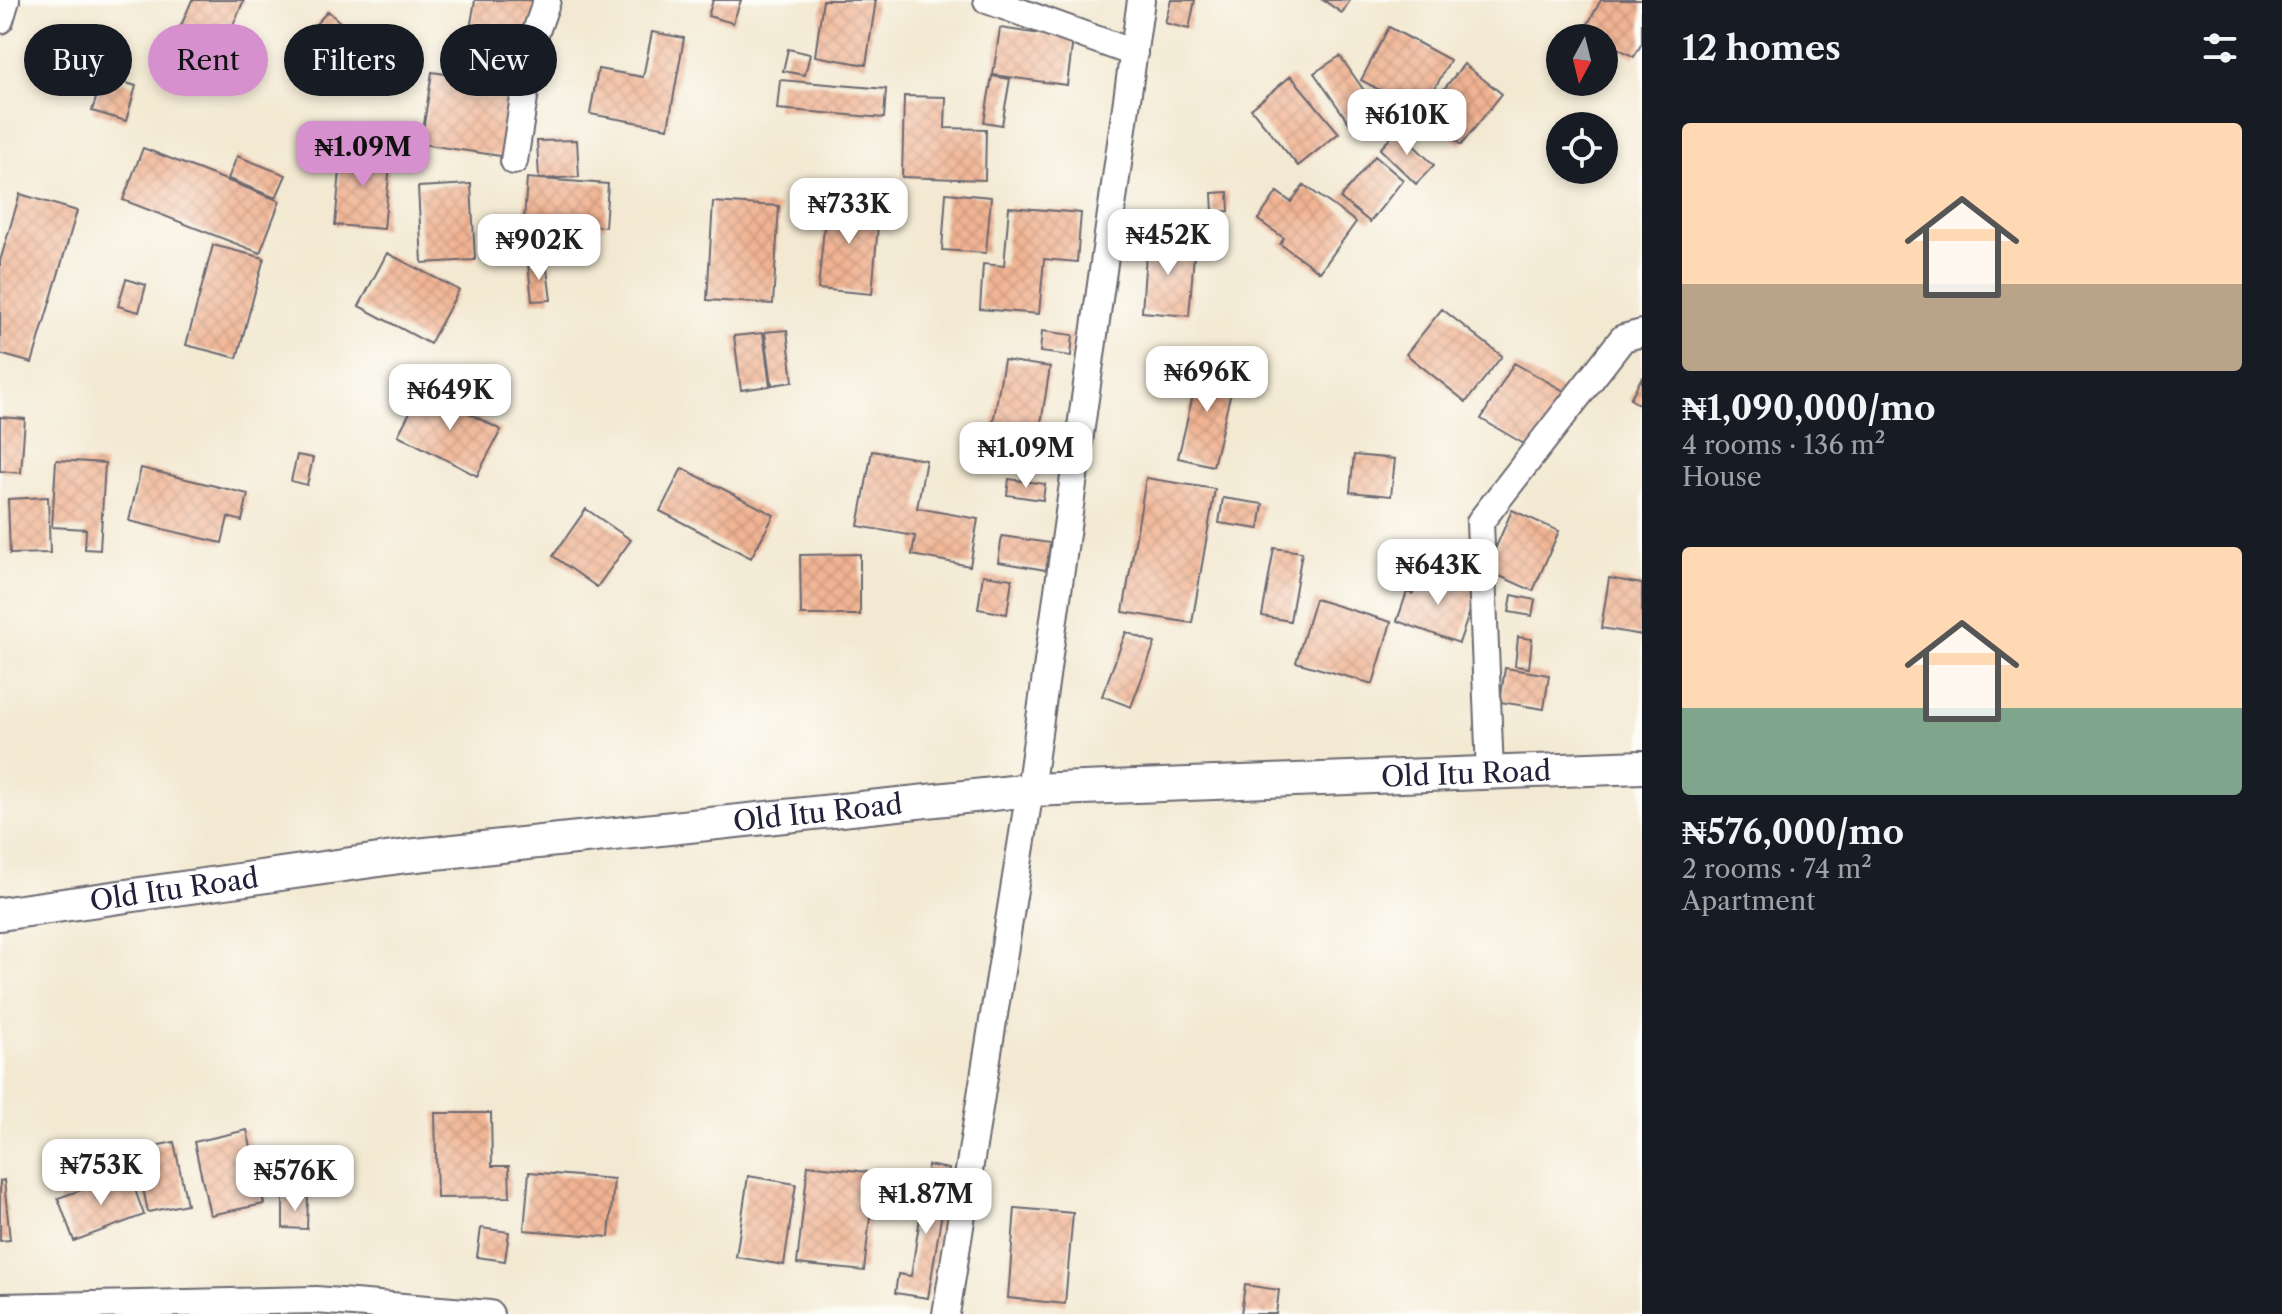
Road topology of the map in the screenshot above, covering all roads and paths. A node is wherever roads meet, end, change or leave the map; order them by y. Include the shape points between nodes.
1 (6, 0) edge
2 (547, 0) edge
3 (987, 0) edge
4 (1141, 0) edge
5 (0, 20) edge
6 (1134, 53) junction
7 (514, 161) dead end
8 (1642, 333) edge
9 (1642, 767) edge
10 (1490, 773) junction
11 (1030, 790) junction
12 (0, 914) edge
13 (0, 1307) edge
14 (490, 1314) edge
15 (946, 1314) edge

1 - 5 street
2 - 7 street via 533,40
3 - 6 street
4 - 6 street
6 - 11 street
8 - 10 street via 1623,338 1480,522
9 - 10 street, Old Itu Road
10 - 11 street, Old Itu Road
11 - 12 street, Old Itu Road via 407,856
11 - 15 street
13 - 14 street via 316,1300

